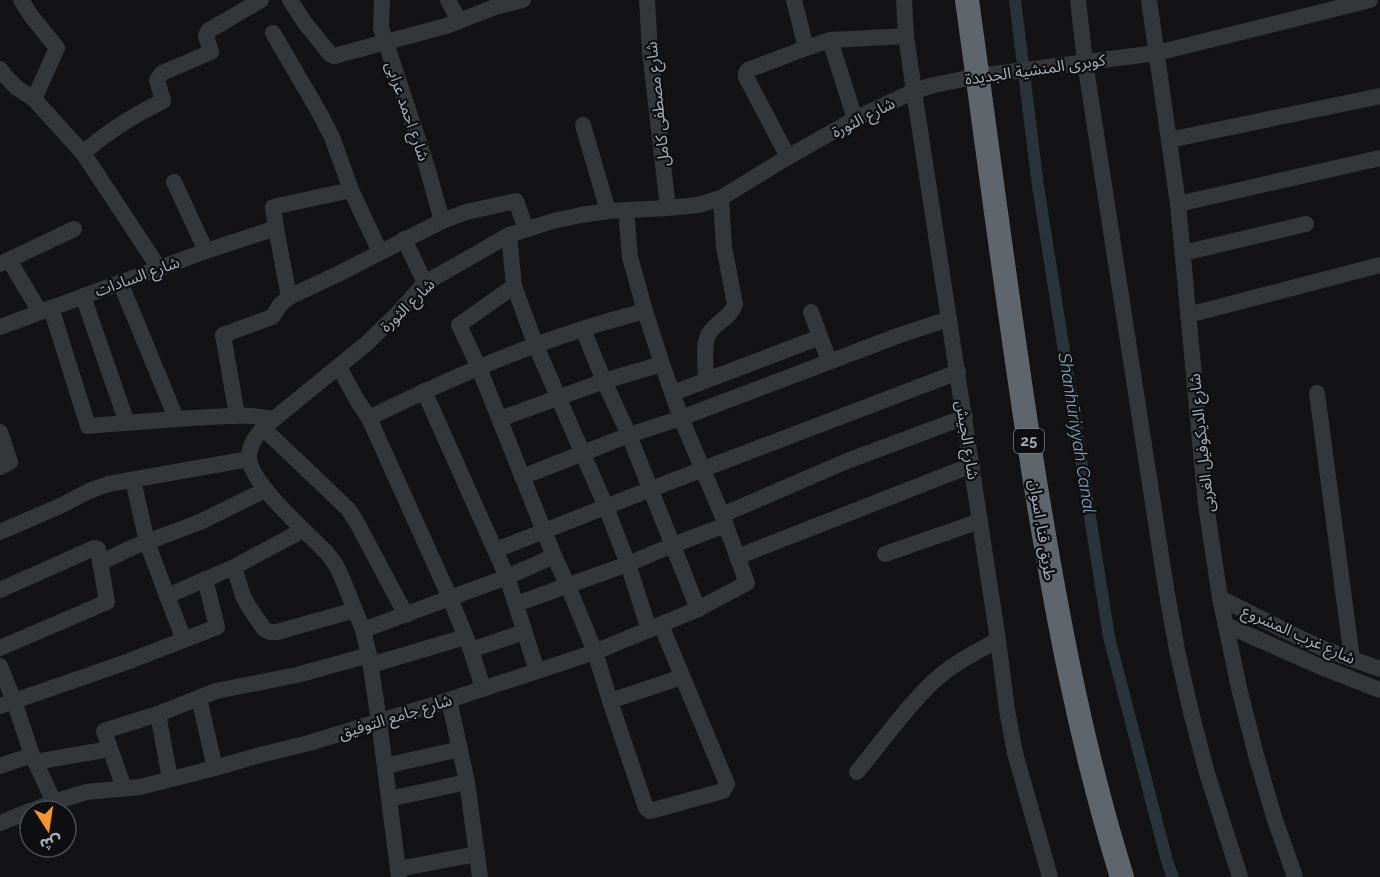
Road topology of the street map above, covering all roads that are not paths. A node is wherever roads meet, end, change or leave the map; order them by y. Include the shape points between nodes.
1 (21, 0) edge
2 (261, 0) edge
3 (290, 0) edge
4 (382, 0) edge
5 (448, 0) edge
6 (523, 0) edge
7 (647, 0) edge
8 (794, 0) edge
9 (904, 0) edge
10 (967, 0) edge
11 (1078, 0) edge
12 (1149, 0) edge
13 (1370, 0) edge
14 (459, 21) junction
15 (273, 33) dead end
16 (906, 36) junction
17 (830, 40) junction
18 (385, 43) junction
19 (806, 48) junction
20 (1152, 53) junction
21 (1085, 62) junction
22 (0, 69) edge
23 (967, 78) junction
24 (914, 91) junction
25 (1380, 96) edge
26 (34, 99) junction
27 (855, 119) junction
28 (583, 125) dead end
29 (1170, 140) junction
30 (83, 153) junction
31 (788, 157) junction
32 (1380, 158) edge
33 (174, 182) dead end
34 (351, 190) junction
35 (721, 198) junction
36 (1178, 204) junction
37 (668, 208) junction
38 (626, 210) junction
39 (608, 211) junction
40 (442, 221) junction
41 (1306, 224) dead end
42 (276, 228) junction
43 (74, 229) dead end
44 (526, 229) junction
45 (509, 235) junction
46 (404, 239) junction
47 (206, 251) junction
48 (380, 252) junction
49 (1183, 253) junction
50 (3, 261) edge
51 (1380, 265) edge
52 (159, 268) junction
53 (120, 282) junction
54 (425, 283) junction
55 (514, 286) junction
56 (83, 296) junction
57 (289, 297) junction
58 (46, 310) junction
59 (645, 311) junction
60 (811, 312) dead end
61 (1188, 315) junction
62 (949, 319) junction
63 (0, 327) edge
64 (583, 329) junction
65 (820, 337) junction
66 (536, 346) junction
67 (829, 361) junction
68 (662, 364) junction
69 (339, 367) junction
70 (479, 368) junction
71 (958, 372) junction
72 (706, 380) junction
73 (604, 381) junction
74 (424, 391) junction
75 (673, 393) junction
76 (1317, 393) dead end
77 (558, 397) junction
78 (237, 415) junction
79 (965, 417) junction
80 (176, 418) junction
81 (369, 418) junction
82 (681, 418) junction
83 (500, 419) junction
84 (127, 423) junction
85 (269, 424) junction
86 (0, 432) edge
87 (629, 435) junction
88 (584, 454) junction
89 (249, 459) junction
90 (972, 465) junction
91 (0, 467) edge
92 (704, 470) junction
93 (522, 477) junction
94 (133, 480) junction
95 (651, 489) junction
96 (265, 490) junction
97 (606, 507) junction
98 (724, 520) junction
99 (980, 521) junction
100 (303, 530) junction
101 (0, 532) edge
102 (545, 532) junction
103 (147, 542) junction
104 (673, 545) junction
105 (496, 550) junction
106 (885, 554) dead end
107 (554, 556) junction
108 (737, 557) junction
109 (100, 563) junction
110 (628, 564) junction
111 (234, 567) junction
112 (507, 577) junction
113 (205, 579) junction
114 (568, 586) junction
115 (0, 590) edge
116 (167, 596) junction
117 (450, 598) junction
118 (1220, 598) junction
119 (516, 604) junction
120 (698, 609) junction
121 (355, 610) junction
122 (406, 615) junction
123 (1226, 625) junction
124 (655, 628) junction
125 (363, 630) junction
126 (524, 632) junction
127 (184, 639) junction
128 (998, 640) junction
129 (468, 643) junction
130 (0, 648) edge
131 (595, 652) junction
132 (1352, 659) junction
133 (370, 660) junction
134 (0, 666) edge
135 (1380, 669) edge
136 (537, 671) junction
137 (682, 677) junction
138 (483, 688) junction
139 (1380, 690) edge
140 (199, 698) junction
141 (448, 700) junction
142 (610, 701) junction
143 (7, 703) edge
144 (158, 714) junction
145 (379, 721) junction
146 (110, 749) junction
147 (460, 749) junction
148 (34, 758) junction
149 (0, 766) edge
150 (385, 766) junction
151 (215, 768) junction
152 (857, 772) dead end
153 (170, 779) junction
154 (467, 782) junction
155 (124, 788) junction
156 (53, 799) edge
157 (64, 799) edge
158 (389, 800) junction
159 (18, 816) edge
160 (0, 823) edge
161 (477, 854) junction
162 (398, 873) edge
163 (480, 877) edge
164 (1050, 877) edge
165 (1122, 877) edge
166 (1240, 877) edge
167 (1295, 877) edge

1 - 26 street via 57,48
2 - 30 street via 208,31 211,52 162,73 157,80 163,101 102,136
3 - 18 street via 332,56
4 - 18 street, شارع احمد عرابى
5 - 14 street
6 - 14 street
7 - 37 street, شارع مصطفى كامل
8 - 19 street
9 - 16 street, شارع الجيش
10 - 23 highway, طريق قنا, اسوان / 25
11 - 21 street
12 - 20 street, شارع الديكوفيل الغربى
13 - 20 street, كوبرى المنشية الجديدة
14 - 18 street
15 - 34 street via 332,137
16 - 17 street
16 - 24 street, شارع الجيش
17 - 19 street
17 - 27 street
18 - 40 street, شارع احمد عرابى
19 - 31 street via 746,73
20 - 21 street, كوبرى المنشية الجديدة
20 - 29 street, شارع الديكوفيل الغربى
21 - 23 street, كوبرى المنشية الجديدة
21 - 166 street via 1177,650 1207,773
22 - 26 street
23 - 24 street, كوبرى المنشية الجديدة
23 - 165 highway, طريق قنا, اسوان / 25 via 1069,674
24 - 27 street, شارع الثورة
24 - 62 street, شارع الجيش
25 - 29 street
26 - 30 street
27 - 31 street, شارع الثورة
28 - 39 street
29 - 36 street, شارع الديكوفيل الغربى
30 - 52 street
31 - 35 street, شارع الثورة
32 - 36 street
33 - 47 street
34 - 42 street via 273,207
34 - 48 street
35 - 37 street, شارع الثورة
35 - 72 street via 724,247 735,304 706,340
36 - 49 street, شارع الديكوفيل الغربى
37 - 38 street, شارع الثورة
38 - 39 street, شارع الثورة
38 - 59 street via 630,257
39 - 44 street, شارع الثورة
40 - 44 street via 516,201
40 - 46 street
41 - 49 street
42 - 47 street, شارع السادات
42 - 57 street
43 - 50 street
44 - 45 street, شارع الثورة
45 - 54 street, شارع الثورة
45 - 55 street
46 - 48 street
46 - 54 street
47 - 52 street, شارع السادات
48 - 57 street
49 - 61 street, شارع الديكوفيل الغربى
50 - 58 street
51 - 61 street
52 - 53 street, شارع السادات
53 - 56 street, شارع السادات
53 - 80 street
54 - 69 street, شارع الثورة
55 - 66 street
55 - 70 street via 459,325
56 - 58 street, شارع السادات
56 - 84 street
57 - 78 street via 273,316 223,335
58 - 63 street, شارع السادات
58 - 84 street via 88,426
59 - 64 street
59 - 68 street
60 - 65 street
61 - 118 street, شارع الديكوفيل الغربى via 1206,505
62 - 67 street
62 - 71 street, شارع الجيش
64 - 66 street
64 - 73 street
65 - 67 street
65 - 72 street
66 - 70 street
66 - 77 street
67 - 82 street
68 - 73 street
68 - 75 street
69 - 81 street
69 - 85 street, شارع الثورة
70 - 74 street
70 - 83 street
71 - 79 street, شارع الجيش
71 - 92 street
72 - 75 street
73 - 77 street
73 - 87 street
74 - 81 street
74 - 105 street
75 - 82 street
76 - 132 street
77 - 83 street
77 - 88 street
78 - 80 street
78 - 85 street via 261,416
79 - 90 street, شارع الجيش
79 - 98 street via 847,461
80 - 84 street
81 - 117 street
82 - 87 street
82 - 92 street
83 - 93 street
85 - 89 street, شارع الثورة via 256,437
85 - 122 street via 348,509
86 - 91 street via 10,462
87 - 88 street
87 - 95 street
88 - 93 street
88 - 97 street
89 - 94 street
89 - 96 street
90 - 99 street, شارع الجيش
90 - 108 street
92 - 95 street
92 - 98 street
93 - 102 street
94 - 101 street via 89,491
94 - 103 street
95 - 97 street
95 - 104 street
96 - 100 street
96 - 103 street via 200,522
97 - 102 street
97 - 110 street
98 - 104 street
98 - 108 street
99 - 106 street
99 - 128 street, شارع الجيش
100 - 111 street
100 - 121 street via 336,565
102 - 105 street
102 - 107 street
103 - 109 street
103 - 116 street
104 - 110 street
104 - 120 street
105 - 112 street
107 - 112 street
107 - 114 street
108 - 120 street, شارع جامع التوفيق via 747,583
109 - 115 street via 98,549 91,548
109 - 130 street via 107,602
110 - 114 street
110 - 124 street
111 - 113 street
111 - 121 street via 249,607 270,632
112 - 117 street
112 - 119 street
113 - 116 street
113 - 127 street via 217,627
114 - 119 street
114 - 131 street
116 - 127 street
117 - 122 street
117 - 129 street
118 - 123 street, شارع الديكوفيل الغربى
118 - 132 street, شارع غرب المشروع
119 - 126 street
120 - 124 street, شارع جامع التوفيق
121 - 125 street
122 - 125 street
123 - 139 street, شارع غرب المشروع
123 - 167 street, شارع الديكوفيل الغربى via 1256,755
124 - 131 street, شارع جامع التوفيق
124 - 137 street
125 - 133 street
126 - 129 street
126 - 136 street
127 - 143 street
128 - 152 street via 936,680
128 - 164 street, شارع الجيش via 1015,753
129 - 133 street
129 - 138 street
131 - 136 street, شارع جامع التوفيق
131 - 142 street
132 - 135 street, شارع غرب المشروع
133 - 140 street via 224,689
133 - 145 street
134 - 143 street
136 - 138 street, شارع جامع التوفيق
137 - 142 street
137 - 142 street via 727,781 723,791 648,810
138 - 141 street, شارع جامع التوفيق
140 - 144 street
140 - 151 street
141 - 145 street, شارع جامع التوفيق
141 - 147 street
143 - 148 street
144 - 146 street via 104,731
144 - 153 street
145 - 150 street
145 - 151 street, شارع جامع التوفيق
146 - 148 street
146 - 155 street
147 - 150 street
147 - 154 street
148 - 149 street
148 - 156 street
150 - 158 street
151 - 153 street, شارع جامع التوفيق
153 - 155 street, شارع جامع التوفيق
154 - 158 street
154 - 161 street
155 - 157 street, شارع جامع التوفيق
158 - 162 street
159 - 160 street, شارع جامع التوفيق
161 - 162 street
161 - 163 street

